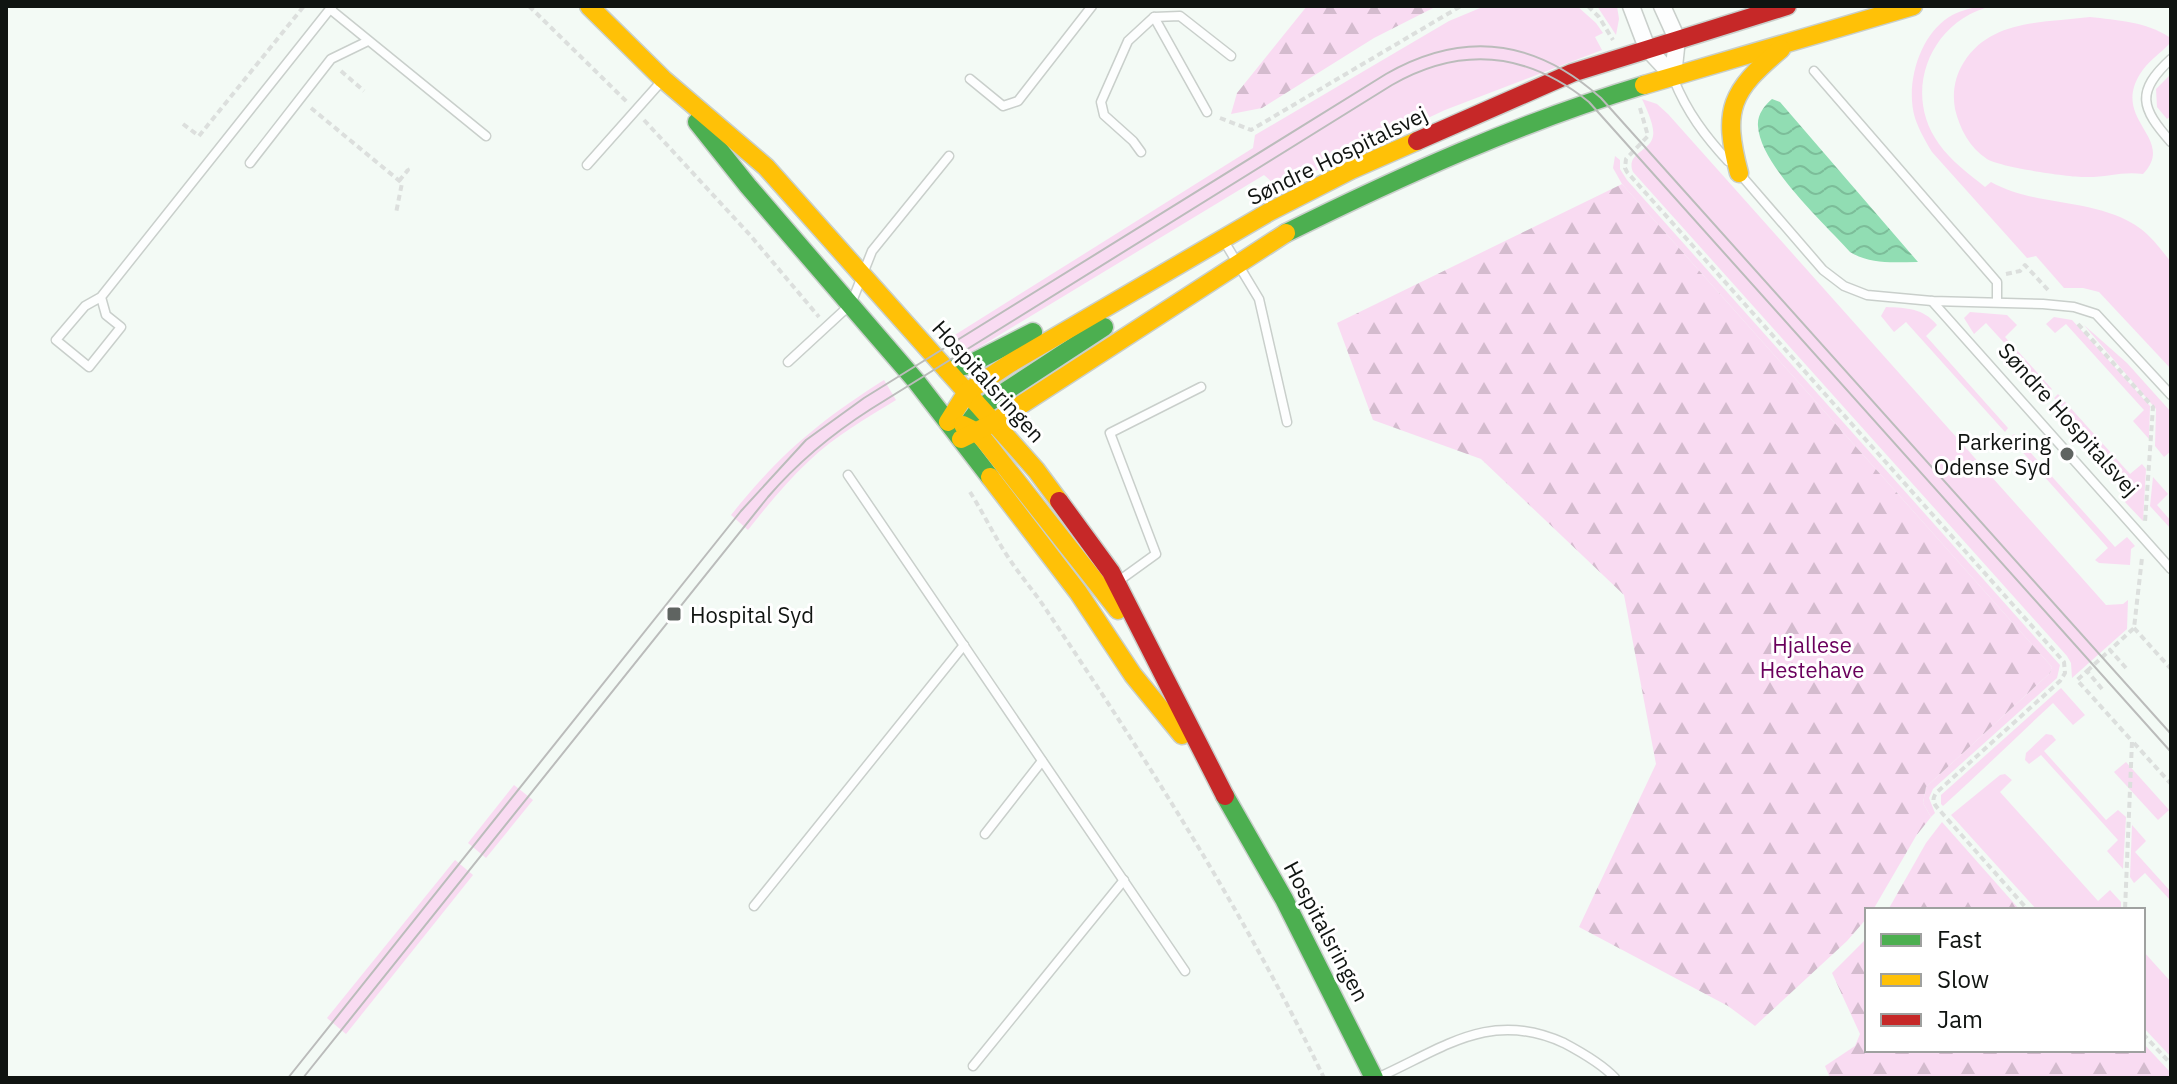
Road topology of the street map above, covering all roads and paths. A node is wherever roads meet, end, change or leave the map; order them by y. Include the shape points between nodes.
1 (304, 6) edge
2 (529, 6) edge
3 (589, 6) edge
4 (1092, 6) edge
5 (1155, 6) edge
6 (1461, 6) edge
7 (1588, 6) edge
8 (1631, 6) edge
9 (1662, 6) edge
10 (1787, 6) edge
11 (1913, 6) edge
12 (331, 8) edge
13 (1154, 17) junction
14 (1677, 39) junction
15 (1793, 40) junction
16 (368, 41) junction
17 (1647, 48) junction
18 (1231, 56) dead end
19 (1619, 57) junction
20 (2171, 59) edge
21 (1814, 71) dead end
22 (1673, 76) junction
23 (663, 79) junction
24 (970, 79) dead end
25 (333, 81) dead end
26 (1632, 88) junction
27 (364, 91) dead end
28 (318, 100) dead end
29 (634, 110) junction
30 (1207, 112) joint
31 (338, 122) dead end
32 (183, 124) dead end
33 (333, 128) junction
34 (486, 136) dead end
35 (2171, 142) edge
36 (1141, 152) dead end
37 (949, 156) dead end
38 (250, 163) dead end
39 (405, 165) dead end
40 (587, 165) dead end
41 (1739, 173) junction
42 (399, 181) junction
43 (396, 213) dead end
44 (1220, 242) junction
45 (1236, 264) junction
46 (1992, 277) junction
47 (856, 289) junction
48 (101, 297) junction
49 (1932, 301) junction
50 (1997, 302) junction
51 (2062, 306) junction
52 (831, 325) junction
53 (788, 362) dead end
54 (947, 370) junction
55 (1201, 387) dead end
56 (2171, 395) edge
57 (970, 418) junction
58 (1287, 422) dead end
59 (848, 475) dead end
60 (964, 482) dead end
61 (2144, 538) junction
62 (2171, 569) edge
63 (1116, 583) junction
64 (2134, 628) junction
65 (964, 645) junction
66 (2110, 650) junction
67 (1157, 661) junction
68 (2126, 668) dead end
69 (2171, 669) edge
70 (2087, 671) junction
71 (2102, 689) dead end
72 (2132, 741) junction
73 (1042, 761) junction
74 (1209, 768) junction
75 (2171, 784) edge
76 (985, 834) dead end
77 (1124, 880) junction
78 (754, 906) dead end
79 (2026, 908) edge
80 (2125, 908) edge
81 (1185, 971) dead end
82 (2145, 1036) edge
83 (2171, 1064) edge
84 (973, 1066) dead end
85 (1324, 1078) edge
86 (1375, 1078) edge
87 (1615, 1078) edge

1 - 32 path via 199,136
2 - 29 path
3 - 23 street, Hospitalsringen
4 - 24 lane via 1018,101 1003,106
5 - 13 lane
6 - 30 path via 1251,130
7 - 19 path
8 - 17 street
9 - 14 street
10 - 14 street, Søndre Hospitalsvej
11 - 15 street
12 - 16 lane
12 - 48 lane
13 - 18 lane via 1180,16
13 - 30 lane
13 - 36 lane via 1128,41 1101,102 1104,115
14 - 17 street, Søndre Hospitalsvej
14 - 22 street
15 - 22 street
15 - 41 street via 1757,68 1733,103 1729,139
16 - 34 lane
16 - 38 lane via 331,59
17 - 19 street, Søndre Hospitalsvej
17 - 22 street
19 - 44 street, Søndre Hospitalsvej via 1351,170
20 - 35 lane via 2145,94 2148,113
21 - 46 lane
22 - 26 street
22 - 41 lane via 1703,134
23 - 29 lane
23 - 47 street, Hospitalsringen via 771,213
23 - 47 street, Hospitalsringen via 766,167
25 - 27 path via 341,71
26 - 45 street via 1367,193
26 - 79 path via 1648,131 1626,159 1627,172 2064,662 2060,681 1933,798
28 - 33 path via 310,109
29 - 40 lane
29 - 52 path
31 - 33 path
33 - 42 path
37 - 47 lane via 872,251
39 - 42 path via 408,170
41 - 49 lane via 1833,279 1867,295
42 - 43 path
44 - 45 lane
44 - 54 street via 1090,300 968,365
44 - 57 street, Søndre Hospitalsvej via 1009,364
45 - 57 street via 1042,389
45 - 58 lane via 1259,299
46 - 50 lane
46 - 51 path via 2025,265
47 - 52 lane
47 - 54 street, Hospitalsringen
47 - 57 street
48 - 48 lane via 85,306 56,340 89,367 121,327 106,315
49 - 50 lane
49 - 61 lane, Søndre Hospitalsvej
50 - 51 lane
51 - 56 lane via 2096,314
51 - 61 path via 2153,407
52 - 53 lane
54 - 57 street, Hospitalsringen
55 - 63 lane via 1110,433 1156,554
57 - 63 street, Hospitalsringen via 1036,470
57 - 67 street
57 - 74 street, Hospitalsringen via 1133,675
59 - 65 lane
60 - 85 path via 1227,894
61 - 62 lane, Søndre Hospitalsvej
61 - 64 path
63 - 67 street, Hospitalsringen
64 - 66 path
64 - 69 path
65 - 73 lane
65 - 78 lane
66 - 68 path
66 - 70 path
67 - 74 street, Hospitalsringen
70 - 71 path
70 - 72 path via 2077,680
72 - 75 path
72 - 80 path
73 - 76 lane
73 - 77 lane
74 - 86 street, Hospitalsringen via 1289,907
77 - 81 lane
77 - 84 lane
82 - 83 path
86 - 87 lane via 1470,1035 1511,1028 1541,1033 1577,1049

